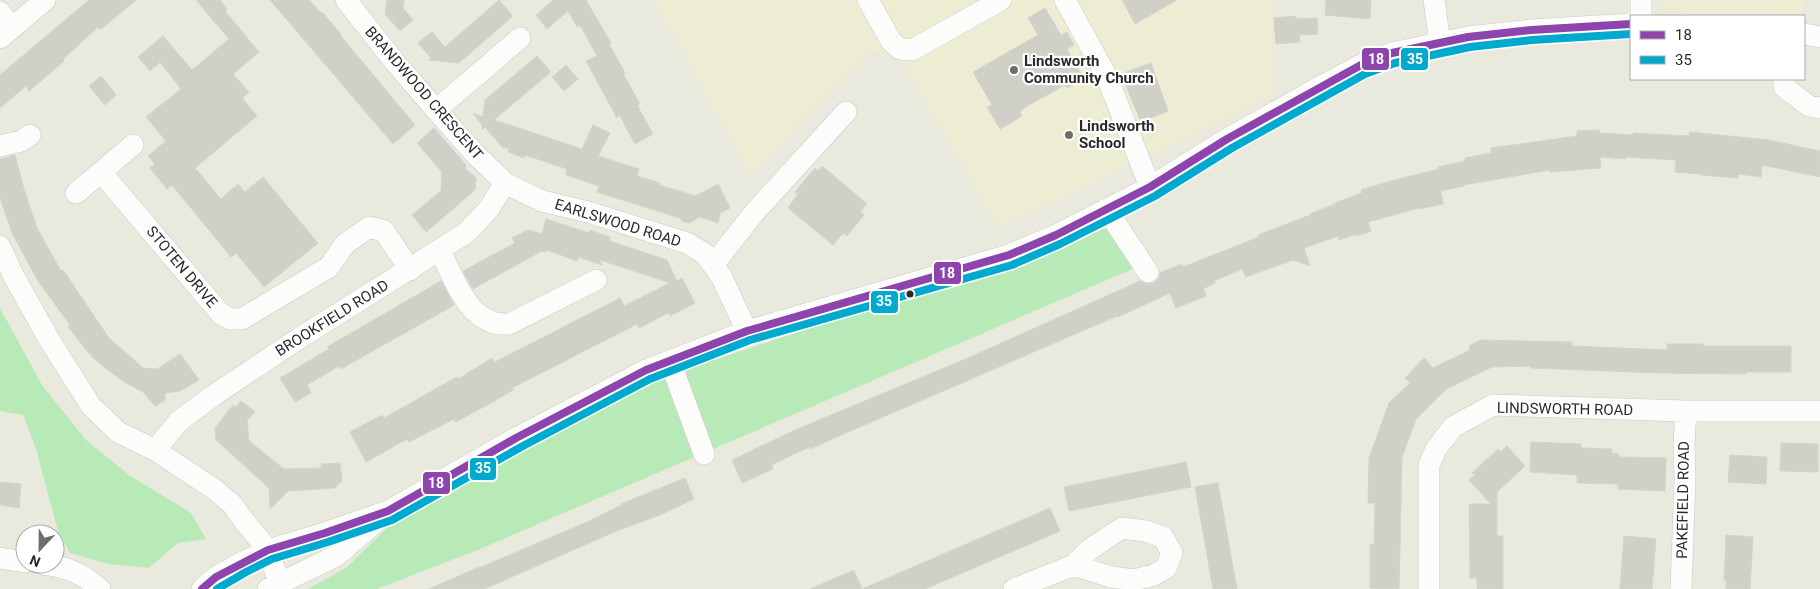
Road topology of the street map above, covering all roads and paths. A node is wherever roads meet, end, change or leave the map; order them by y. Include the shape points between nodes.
1 (45, 0) edge
2 (346, 0) edge
3 (868, 0) edge
4 (1001, 0) edge
5 (1065, 0) edge
6 (1434, 0) edge
7 (1640, 0) edge
8 (1641, 15) edge
9 (1630, 24) edge
10 (4, 26) edge
11 (1805, 34) edge
12 (1820, 37) edge
13 (520, 38) dead end
14 (1440, 43) junction
15 (1784, 80) edge
16 (1820, 108) edge
17 (436, 110) junction
18 (846, 112) dead end
19 (30, 135) dead end
20 (133, 145) dead end
21 (0, 146) edge
22 (101, 172) junction
23 (506, 183) junction
24 (1150, 187) junction
25 (76, 193) dead end
26 (1106, 209) junction
27 (0, 246) edge
28 (440, 251) junction
29 (713, 265) junction
30 (410, 270) junction
31 (1148, 272) dead end
32 (596, 280) dead end
33 (747, 331) junction
34 (670, 361) junction
35 (1686, 411) junction
36 (1820, 411) edge
37 (155, 450) junction
38 (704, 454) dead end
39 (388, 511) junction
40 (268, 550) junction
41 (0, 558) edge
42 (15, 560) edge
43 (1074, 565) dead end
44 (65, 568) edge
45 (89, 585) edge
46 (273, 586) edge
47 (111, 589) edge
48 (202, 589) edge
49 (1014, 589) edge
50 (1428, 589) edge
51 (1682, 589) edge

1 - 10 street
2 - 17 street, BRANDWOOD CRESCENT
3 - 4 street via 891,41 900,49 912,50
5 - 24 street via 1107,77
6 - 14 street
7 - 8 street
9 - 14 street via 1531,30
11 - 12 street
13 - 17 street
14 - 24 street via 1392,53 1361,65 1228,139
15 - 16 street via 1784,87 1809,106
17 - 23 street, BRANDWOOD CRESCENT
18 - 29 street via 754,213
19 - 21 street via 21,141
20 - 22 street
22 - 25 street
22 - 30 street, STOTEN DRIVE via 221,314 231,319 242,319 329,268 345,244 369,227 384,231
23 - 28 street, BROOKFIELD ROAD via 472,228
23 - 29 street, EARLSWOOD ROAD via 542,201 687,243 705,254
24 - 26 street
26 - 31 street
26 - 33 street via 1010,255
27 - 37 street via 50,342 91,406 118,432
28 - 30 street, BROOKFIELD ROAD
28 - 32 street via 467,304 494,324 509,324
29 - 33 street, EARLSWOOD ROAD via 722,276
30 - 37 street, BROOKFIELD ROAD via 214,395 179,422
33 - 34 street
34 - 38 street
34 - 39 street via 646,370 516,438
35 - 36 street, LINDSWORTH ROAD
35 - 50 street, LINDSWORTH ROAD via 1493,405 1453,427 1436,449 1430,465
35 - 51 street, PAKEFIELD ROAD
37 - 40 street via 232,504
39 - 40 street
39 - 46 street via 336,556
40 - 46 street
40 - 48 street via 216,577
41 - 42 street
43 - 49 street
44 - 45 street via 72,570
45 - 47 street via 105,583

